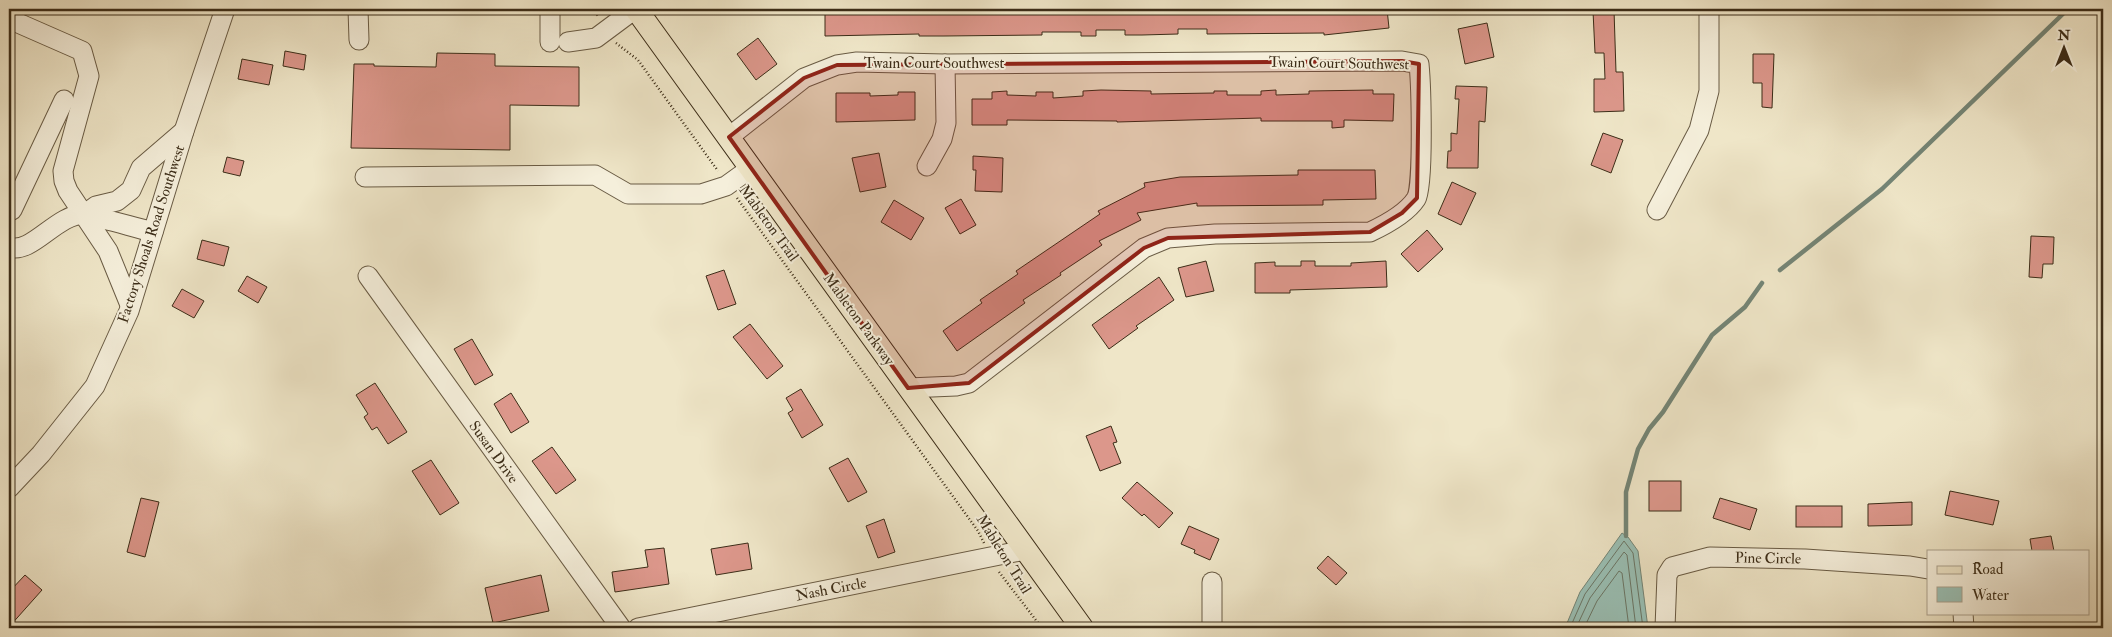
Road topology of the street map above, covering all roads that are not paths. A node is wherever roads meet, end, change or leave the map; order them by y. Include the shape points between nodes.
1 (225, 9) edge
2 (358, 9) edge
3 (550, 9) edge
4 (636, 9) edge
5 (1709, 9) edge
6 (9, 19) edge
7 (359, 40) dead end
8 (945, 64) junction
9 (64, 100) dead end
10 (184, 131) junction
11 (729, 137) junction
12 (927, 166) dead end
13 (751, 168) junction
14 (365, 177) dead end
15 (12, 210) dead end
16 (1657, 210) dead end
17 (85, 214) junction
18 (153, 232) junction
19 (9, 247) edge
20 (368, 276) dead end
21 (130, 305) junction
22 (908, 388) junction
23 (9, 488) edge
24 (1025, 550) junction
25 (1927, 569) edge
26 (1212, 582) dead end
27 (1963, 614) edge
28 (621, 628) edge
29 (638, 628) edge
30 (1082, 628) edge
31 (1212, 628) edge
32 (1665, 628) edge
33 (1964, 628) edge

1 - 10 street, Factory Shoals Road Southwest
2 - 7 street
3 - 4 street via 559,42 596,38
4 - 11 main road, Mableton Parkway
5 - 16 street via 1709,90 1699,130
6 - 17 street via 82,51 86,61 88,76 63,171 68,191
8 - 11 street, Twain Court Southwest via 857,62 837,65 804,78
8 - 12 street via 946,123 942,139
8 - 22 street, Twain Court Southwest via 1402,61 1419,64 1421,160 1417,198 1402,213 1370,232 1215,234 1168,238 1144,248 969,383
9 - 15 street
10 - 17 street via 141,168 131,190 117,201 96,206
10 - 18 street, Factory Shoals Road Southwest
11 - 13 main road, Mableton Parkway
13 - 14 street via 728,185 701,194 628,194 595,175
13 - 22 main road, Mableton Parkway
17 - 18 street
17 - 19 street via 55,224 26,246
17 - 21 street via 108,251
18 - 21 street, Factory Shoals Road Southwest
20 - 28 street, Susan Drive
21 - 23 street, Factory Shoals Road Southwest via 95,386 41,454
22 - 24 main road, Mableton Parkway
24 - 29 street, Nash Circle
24 - 30 main road, Mableton Parkway
25 - 32 street, Pine Circle via 1805,559 1710,557 1672,567 1667,575
26 - 31 street
27 - 33 street

